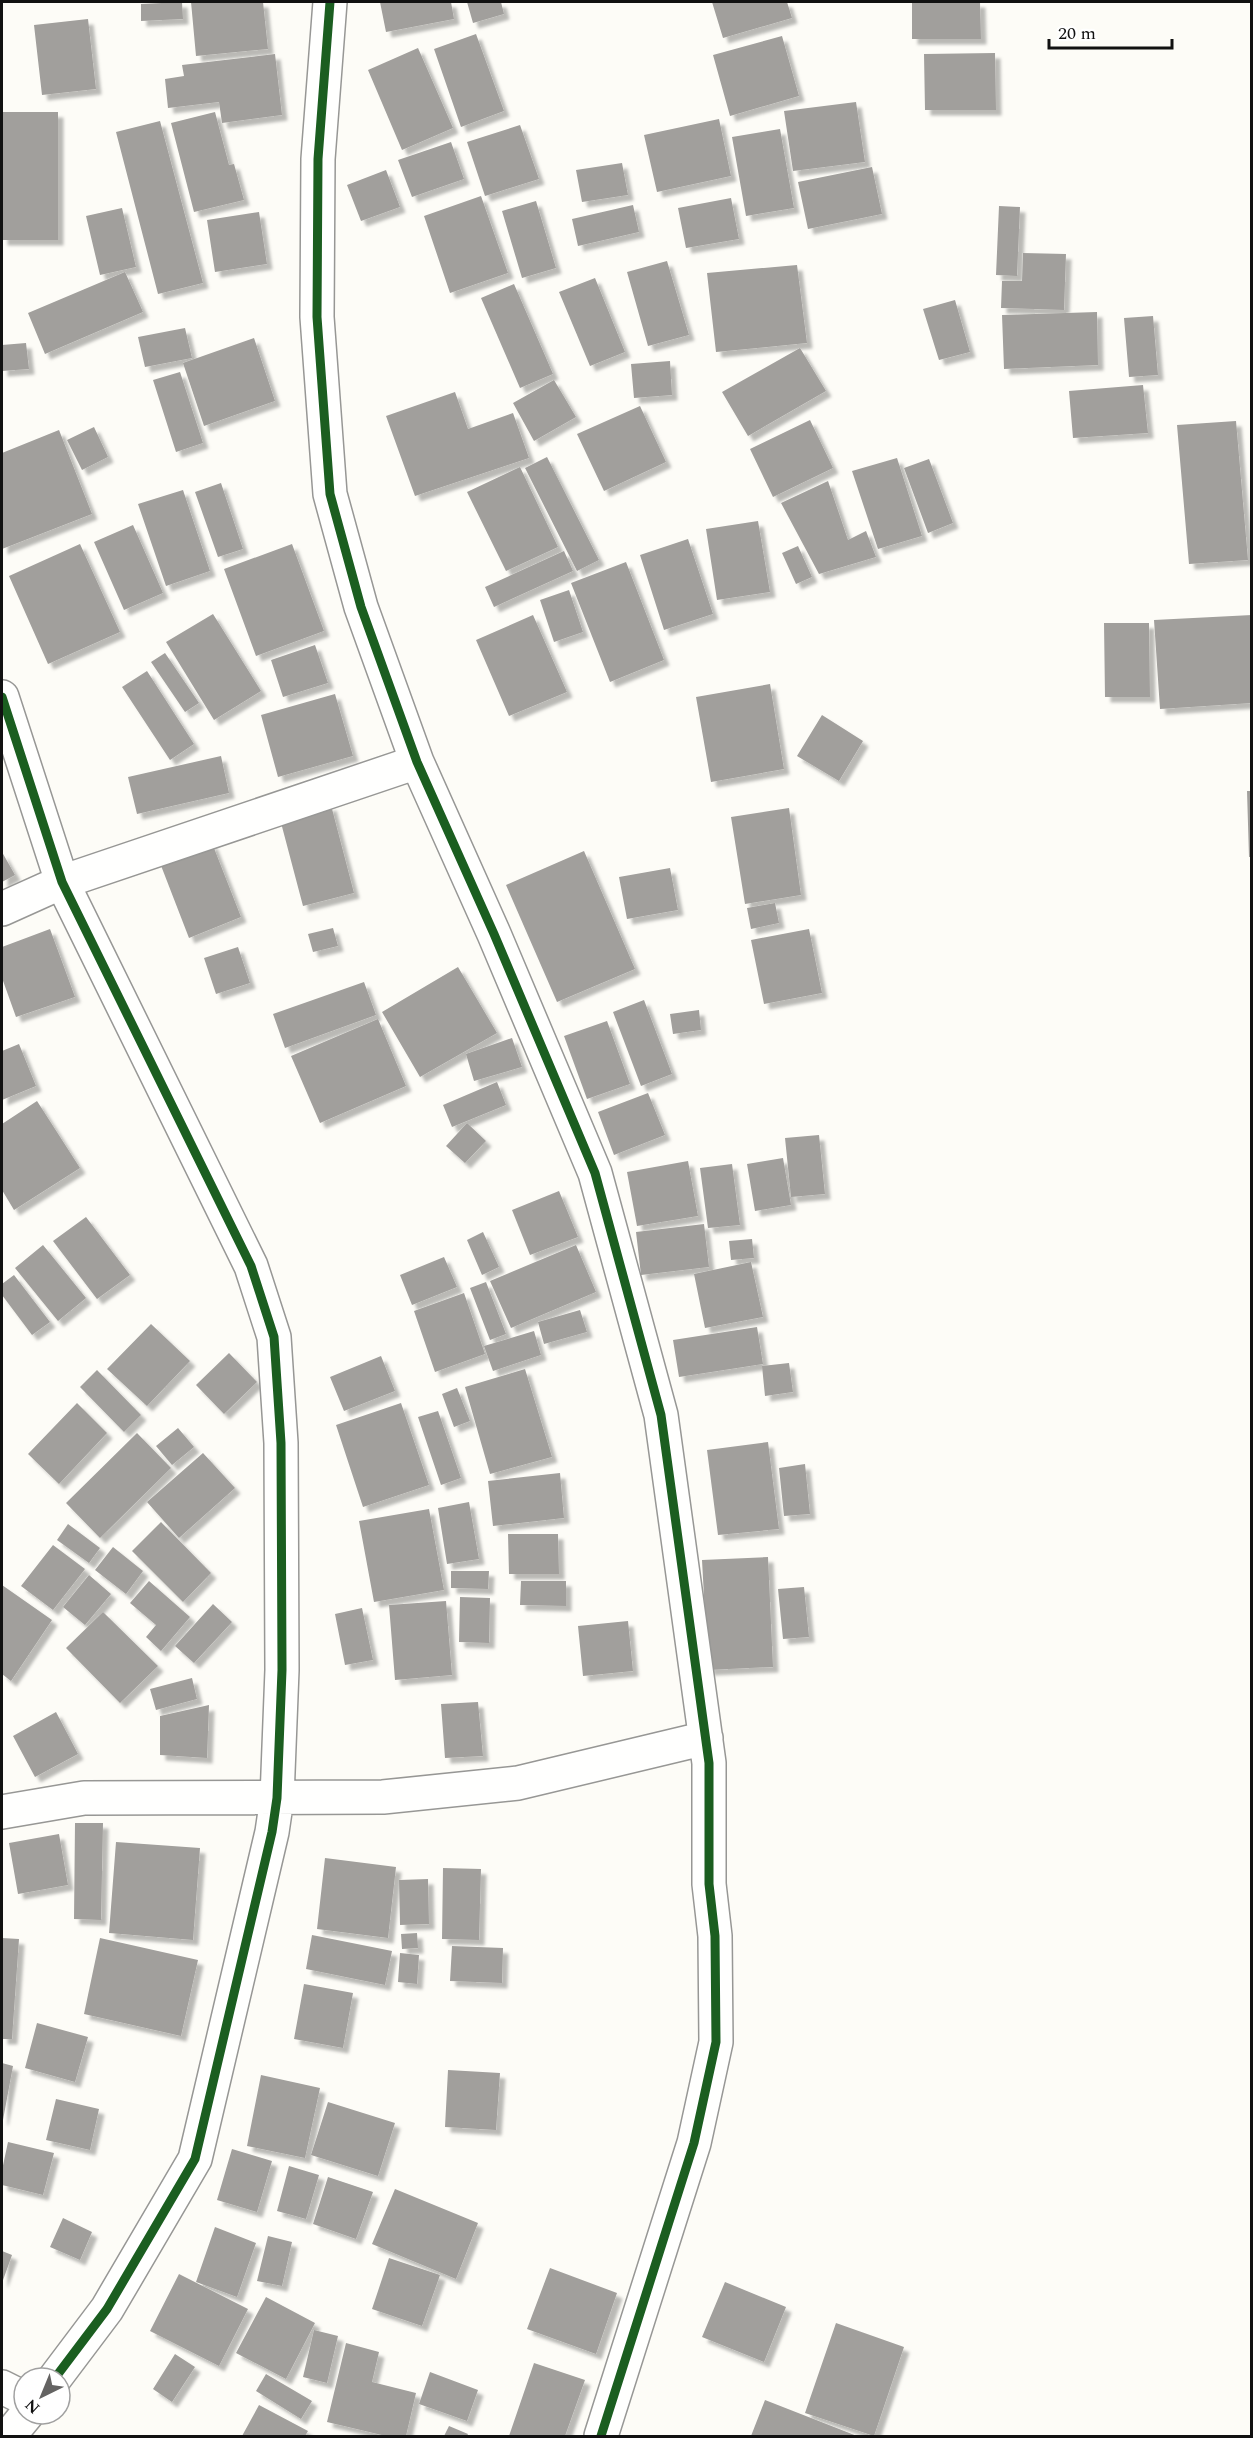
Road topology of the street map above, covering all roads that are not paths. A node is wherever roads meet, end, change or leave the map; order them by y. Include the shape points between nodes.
1 (330, 2) edge
2 (2, 697) edge
3 (417, 762) junction
4 (62, 882) junction
5 (2, 909) edge
6 (706, 1738) junction
7 (277, 1798) junction
8 (2, 1812) edge
9 (64, 2366) edge
10 (601, 2436) edge

1 - 3 street via 318,159 317,317 330,494 361,607
2 - 4 street
3 - 4 street
3 - 6 street via 595,1173 661,1415
4 - 5 street
4 - 7 street via 251,1266 274,1337 281,1443 282,1670
6 - 7 street via 518,1783 383,1797
6 - 10 street via 716,2042 694,2143
7 - 8 street via 84,1798
7 - 9 street via 195,2159 107,2309

